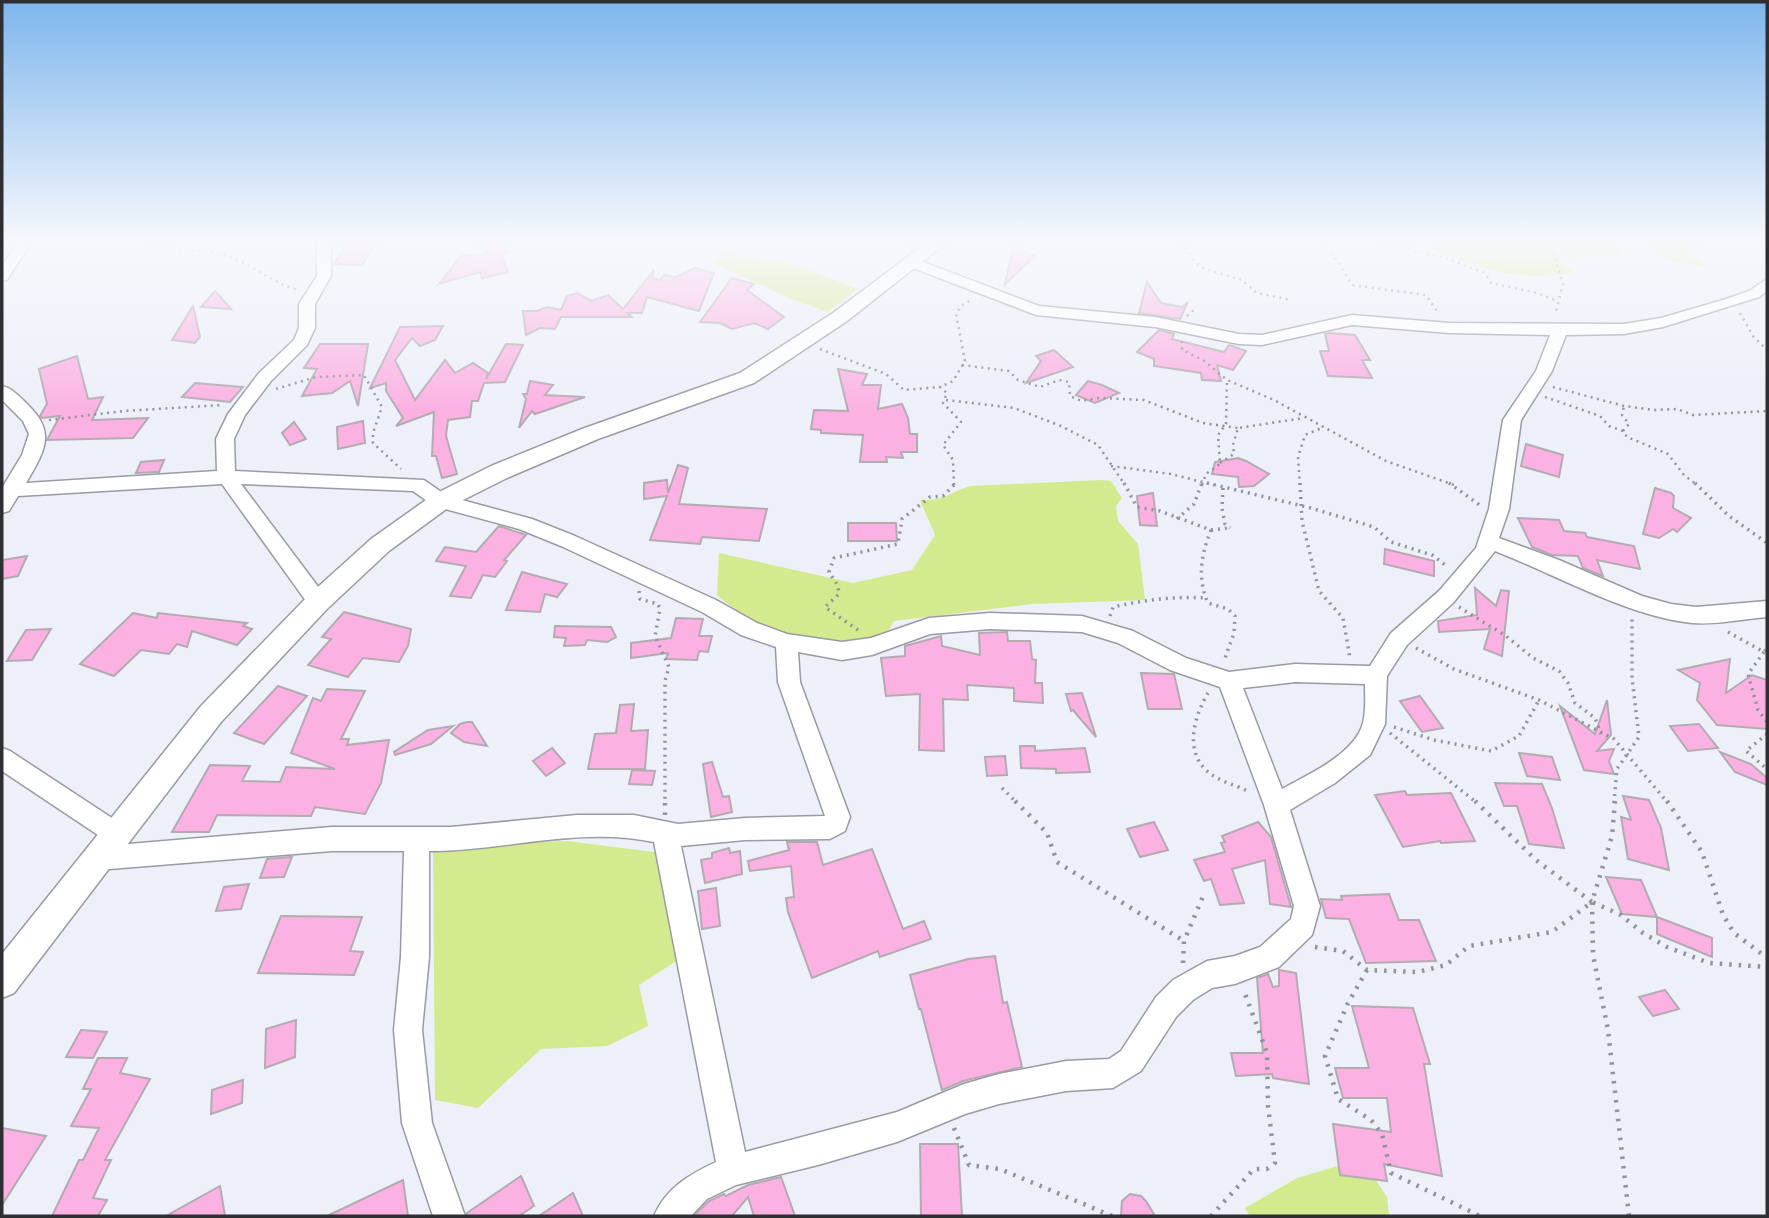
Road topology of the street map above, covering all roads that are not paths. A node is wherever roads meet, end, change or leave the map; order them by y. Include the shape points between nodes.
1 (309, 297) edge
2 (861, 297) edge
3 (1014, 297) edge
4 (1745, 297) edge
5 (1560, 330) junction
6 (2, 391) edge
7 (227, 477) junction
8 (6, 498) edge
9 (441, 501) junction
10 (1490, 542) junction
11 (318, 602) junction
12 (1767, 609) edge
13 (786, 642) junction
14 (1364, 674) junction
15 (1224, 679) junction
16 (2, 758) edge
17 (1276, 805) junction
18 (665, 832) junction
19 (115, 834) junction
20 (418, 839) junction
21 (97, 858) junction
22 (2, 981) edge
23 (733, 1170) junction
24 (449, 1216) edge
25 (670, 1216) edge

1 - 7 street via 301,342 265,377 230,427 225,439
2 - 9 street via 747,378 590,434
3 - 5 street via 1037,310 1180,325 1239,339 1262,340 1352,320
4 - 5 street via 1644,326
5 - 10 street via 1553,353 1512,420
6 - 8 street via 38,435 28,463
7 - 8 street
7 - 9 street via 417,485
7 - 11 street
9 - 11 street via 380,545
9 - 13 street via 568,541 749,629
10 - 12 street via 1637,603 1696,615
10 - 14 street via 1446,597
11 - 19 street via 211,714
13 - 15 street via 842,651 929,626 990,621 1082,624 1105,629 1178,664
13 - 18 street via 789,682 838,817 836,823 830,828
14 - 15 street
14 - 17 street via 1374,721 1368,740
15 - 17 street
16 - 19 street
17 - 23 street via 1307,906 1303,926 1269,957 1207,975 1183,990 1166,1007 1131,1061 1113,1073 1066,1076 999,1089 897,1127
18 - 20 street via 634,826 577,826
18 - 23 street
19 - 21 street
20 - 21 street via 332,839
20 - 24 street via 408,1030 417,1123
21 - 22 street
23 - 25 street via 696,1188

